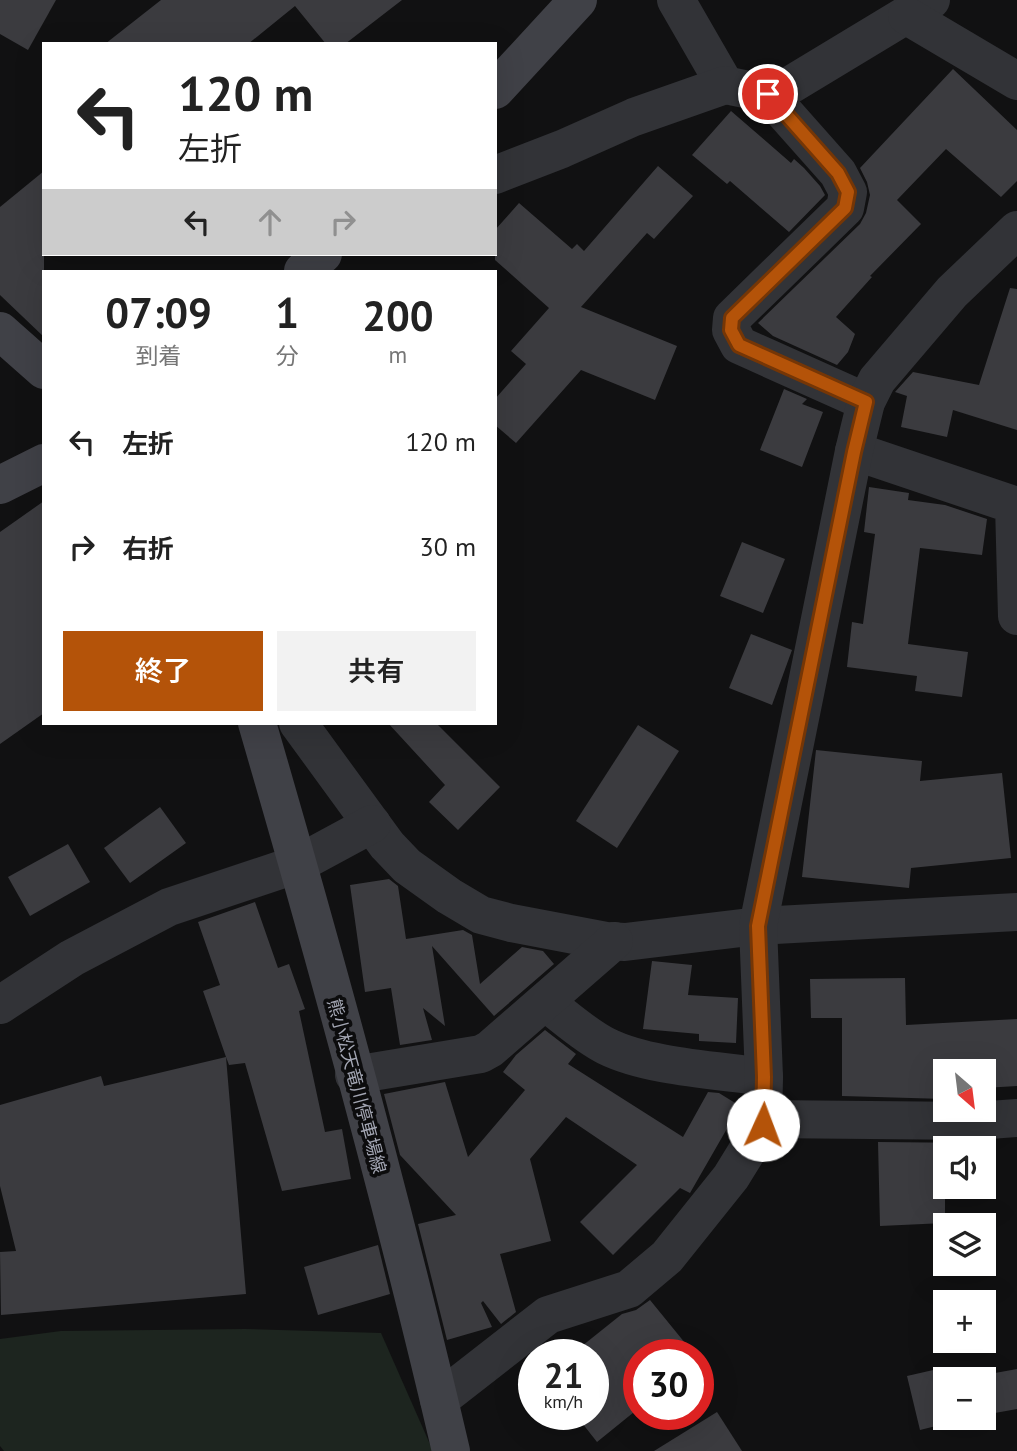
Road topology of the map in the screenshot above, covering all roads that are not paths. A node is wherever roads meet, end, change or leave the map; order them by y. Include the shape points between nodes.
1 (578, 0) edge
2 (676, 0) edge
3 (919, 8) edge
4 (1017, 81) edge
5 (725, 85) junction
6 (497, 88) edge
7 (768, 94) junction
8 (497, 174) edge
9 (1017, 230) edge
10 (321, 256) edge
11 (304, 270) edge
12 (0, 331) edge
13 (42, 368) edge
14 (866, 402) junction
15 (854, 452) junction
16 (42, 464) edge
17 (0, 485) edge
18 (1017, 616) edge
19 (258, 725) edge
20 (299, 725) edge
21 (372, 824) junction
22 (298, 864) junction
23 (1017, 912) edge
24 (758, 926) junction
25 (614, 941) junction
26 (545, 1002) junction
27 (0, 1005) edge
28 (354, 1074) junction
29 (764, 1077) junction
30 (1017, 1118) edge
31 (764, 1119) junction
32 (439, 1400) junction
33 (452, 1451) edge

1 - 6 main road
2 - 5 street
3 - 4 street
3 - 7 street
5 - 7 street
5 - 8 street
7 - 14 street via 838,173 848,192 845,208 732,318 731,330 739,345
9 - 14 street via 952,292 877,380
10 - 11 main road
12 - 13 main road
14 - 15 street
15 - 18 street via 1014,505
15 - 24 street
16 - 17 main road
19 - 22 main road, 熊小松天竜川停車場線
20 - 21 street
21 - 22 street
21 - 25 street via 407,866 481,915
22 - 27 street via 169,907 72,958
22 - 28 main road, 熊小松天竜川停車場線
23 - 24 street
24 - 25 street
24 - 29 street
25 - 26 street
26 - 28 street via 481,1055
26 - 29 street via 598,1042 623,1054
28 - 32 main road, 熊小松天竜川停車場線
29 - 31 street
30 - 31 street
31 - 32 street via 731,1177 667,1257 629,1289 548,1315
32 - 33 main road, 熊小松天竜川停車場線

